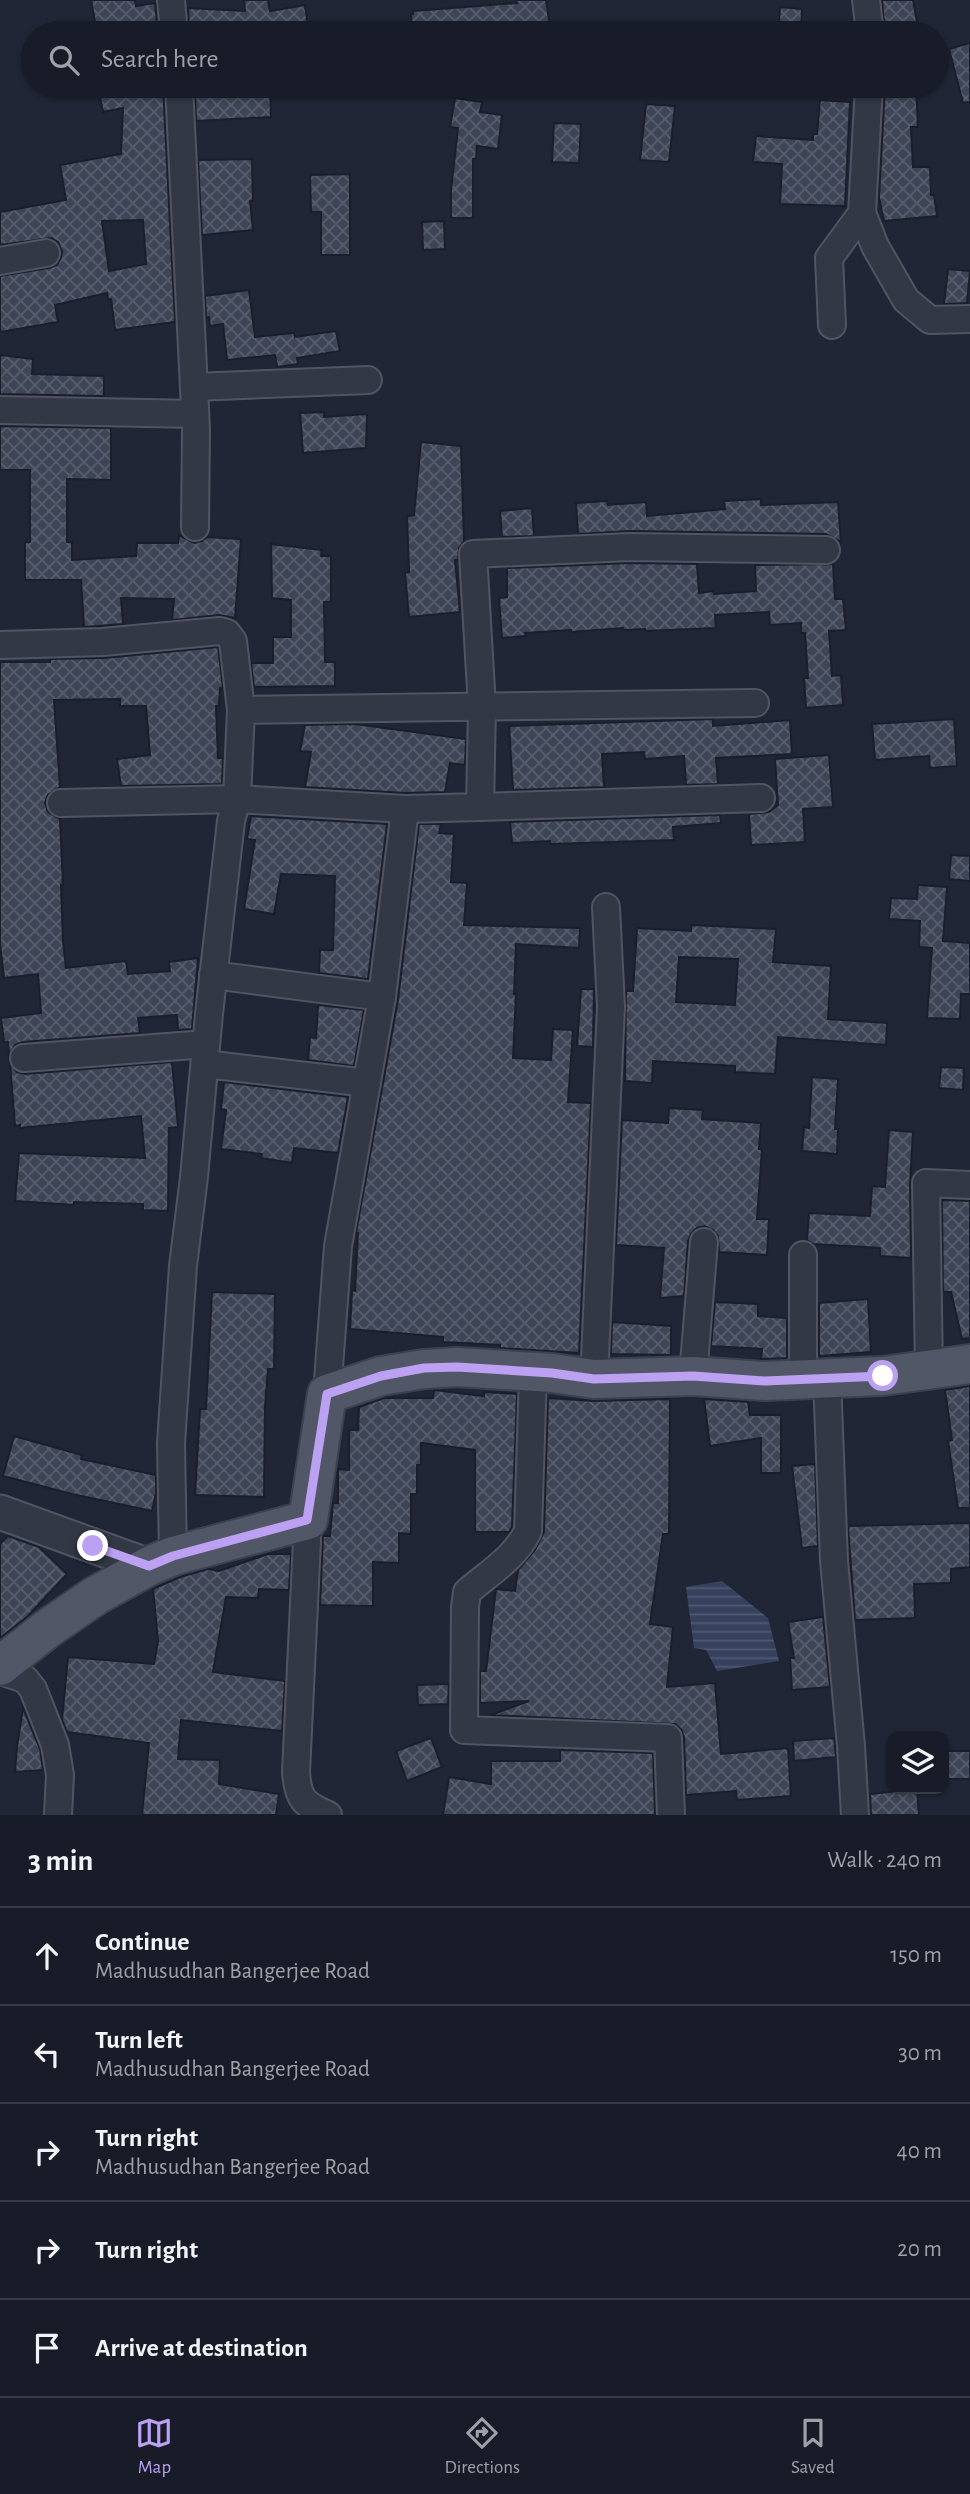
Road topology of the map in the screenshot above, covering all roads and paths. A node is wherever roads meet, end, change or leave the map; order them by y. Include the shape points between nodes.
1 (171, 0) edge
2 (866, 0) edge
3 (173, 21) edge
4 (869, 21) edge
5 (181, 98) edge
6 (868, 98) edge
7 (862, 213) junction
8 (46, 253) dead end
9 (0, 261) edge
10 (970, 319) edge
11 (832, 325) dead end
12 (368, 380) dead end
13 (194, 387) junction
14 (0, 410) edge
15 (195, 414) junction
16 (195, 527) dead end
17 (826, 550) dead end
18 (0, 645) edge
19 (755, 703) dead end
20 (482, 707) junction
21 (241, 710) junction
22 (761, 798) dead end
23 (237, 799) junction
24 (61, 803) dead end
25 (480, 807) junction
26 (405, 809) junction
27 (606, 907) dead end
28 (213, 975) junction
29 (382, 997) junction
30 (206, 1054) junction
31 (24, 1058) dead end
32 (367, 1083) junction
33 (970, 1185) edge
34 (704, 1242) dead end
35 (803, 1255) dead end
36 (970, 1364) edge
37 (929, 1371) junction
38 (533, 1373) junction
39 (693, 1376) junction
40 (594, 1379) junction
41 (815, 1379) junction
42 (327, 1394) junction
43 (0, 1512) edge
44 (307, 1520) junction
45 (161, 1561) junction
46 (0, 1669) edge
47 (58, 1815) edge
48 (328, 1815) edge
49 (671, 1815) edge
50 (855, 1815) edge

1 - 3 street
2 - 4 street
5 - 13 street
6 - 7 street
7 - 10 street via 906,300 930,320
7 - 11 street via 829,258
8 - 9 street
12 - 13 street
13 - 15 street
14 - 15 street
15 - 16 street
17 - 20 street via 630,547 474,554
18 - 21 street via 103,642 220,631 233,641
19 - 20 street
20 - 21 street
20 - 25 street
21 - 23 street
22 - 25 street
23 - 24 street
23 - 26 street
23 - 28 street
25 - 26 street
26 - 29 street
27 - 40 street via 611,1007
28 - 29 street
28 - 30 street
29 - 32 street
30 - 31 street
30 - 32 street
30 - 45 street via 183,1266
32 - 42 street via 338,1246
33 - 37 street via 926,1183
34 - 39 street
35 - 41 street
36 - 37 main road
37 - 41 main road
38 - 40 main road
38 - 42 main road via 424,1368
38 - 49 street via 528,1531 509,1558 467,1592 464,1730 668,1738
39 - 40 main road
39 - 41 main road
41 - 50 street
42 - 44 main road
43 - 45 street
44 - 45 main road
44 - 48 street via 297,1791 307,1805
45 - 46 main road via 85,1602
46 - 47 street via 25,1679 33,1689 55,1745 60,1774

